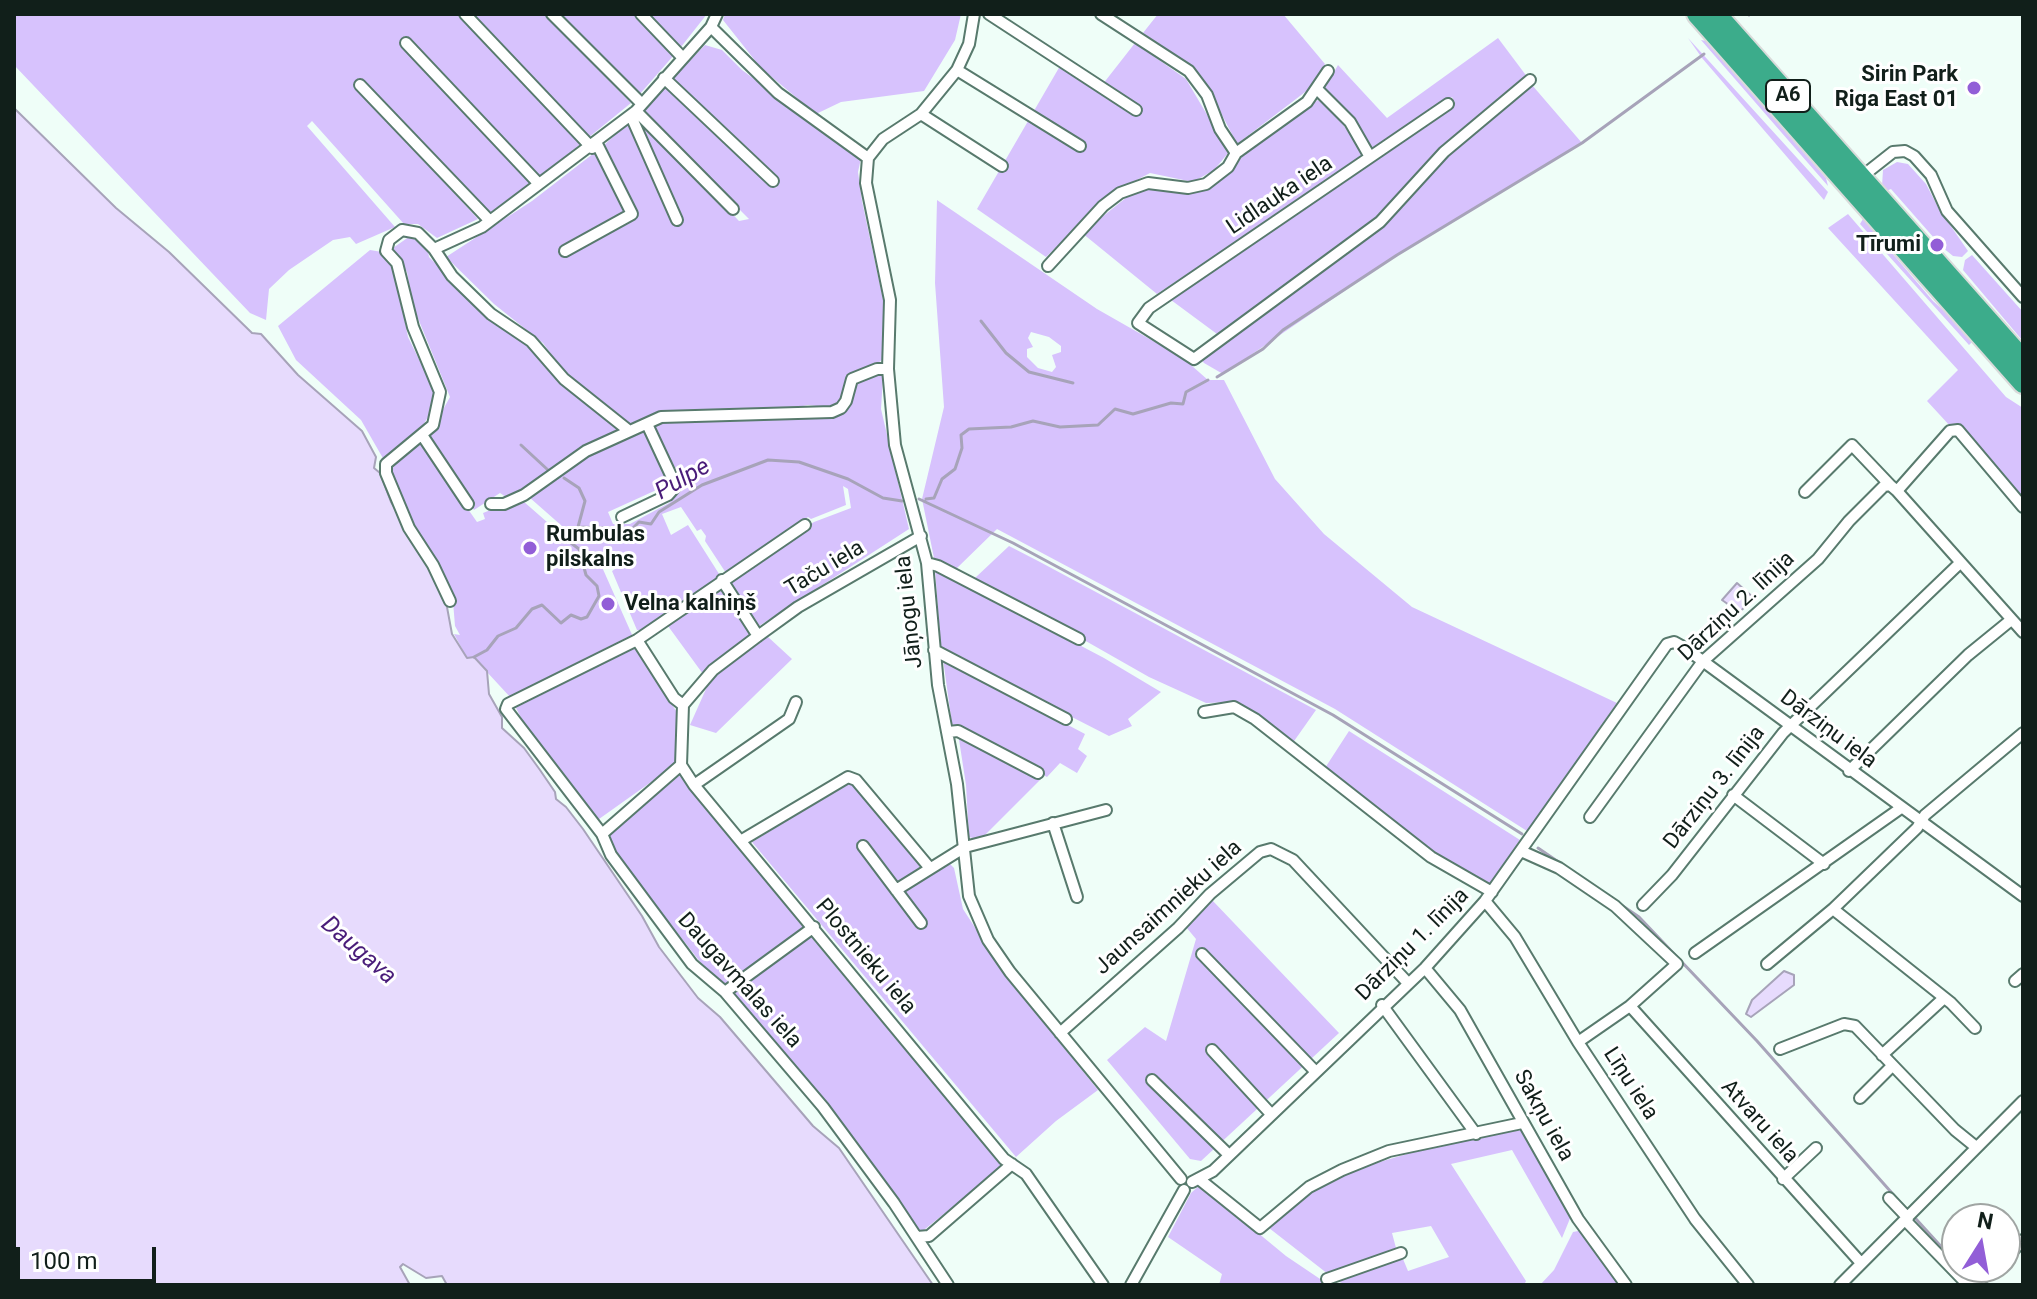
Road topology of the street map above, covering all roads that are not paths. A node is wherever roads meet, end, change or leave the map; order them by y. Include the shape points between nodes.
1 (465, 14) edge
2 (552, 14) edge
3 (641, 14) edge
4 (717, 14) edge
5 (974, 14) edge
6 (989, 14) edge
7 (1101, 14) edge
8 (1697, 14) edge
9 (1716, 14) edge
10 (711, 27) junction
11 (406, 43) dead end
12 (683, 58) junction
13 (957, 70) junction
14 (1328, 71) dead end
15 (664, 78) junction
16 (1530, 80) dead end
17 (360, 85) dead end
18 (1318, 90) junction
19 (1448, 104) dead end
20 (636, 110) junction
21 (1136, 110) dead end
22 (921, 114) junction
23 (594, 146) junction
24 (1080, 146) dead end
25 (1236, 153) junction
26 (1370, 157) junction
27 (868, 158) junction
28 (1002, 166) dead end
29 (773, 181) dead end
30 (1854, 182) junction
31 (539, 184) junction
32 (733, 209) dead end
33 (677, 220) dead end
34 (490, 221) junction
35 (434, 249) junction
36 (565, 251) dead end
37 (1048, 266) dead end
38 (2023, 297) edge
39 (2023, 360) edge
40 (888, 369) junction
41 (2023, 383) edge
42 (647, 424) junction
43 (628, 430) junction
44 (422, 435) junction
45 (1894, 488) junction
46 (1805, 492) dead end
47 (468, 504) dead end
48 (491, 504) dead end
49 (2023, 507) edge
50 (622, 517) dead end
51 (805, 525) dead end
52 (921, 536) junction
53 (927, 563) junction
54 (1960, 563) junction
55 (722, 580) junction
56 (450, 601) dead end
57 (2011, 620) junction
58 (2023, 632) edge
59 (758, 636) junction
60 (1079, 639) dead end
61 (637, 640) junction
62 (934, 650) junction
63 (1703, 661) junction
64 (796, 702) dead end
65 (1626, 704) joint
66 (683, 705) junction
67 (1204, 712) dead end
68 (1066, 719) dead end
69 (1791, 727) junction
70 (948, 732) junction
71 (2023, 733) edge
72 (681, 765) junction
73 (1849, 771) junction
74 (1038, 773) dead end
75 (694, 785) junction
76 (1733, 795) junction
77 (1901, 808) junction
78 (1106, 810) dead end
79 (1590, 817) dead end
80 (1920, 822) junction
81 (1053, 823) junction
82 (602, 834) junction
83 (742, 840) junction
84 (863, 846) dead end
85 (965, 847) junction
86 (1521, 851) junction
87 (1824, 864) junction
88 (929, 867) junction
89 (896, 890) junction
90 (1488, 896) junction
91 (2023, 896) edge
92 (1077, 897) dead end
93 (1643, 905) dead end
94 (1833, 909) junction
95 (921, 923) dead end
96 (814, 927) junction
97 (1695, 953) dead end
98 (1202, 954) dead end
99 (1767, 964) dead end
100 (1425, 968) junction
101 (1407, 982) junction
102 (725, 992) junction
103 (1944, 998) junction
104 (1382, 1005) junction
105 (1630, 1006) junction
106 (1975, 1028) dead end
107 (1060, 1033) junction
108 (1578, 1042) junction
109 (1780, 1049) dead end
110 (1212, 1050) dead end
111 (1882, 1055) junction
112 (1892, 1066) junction
113 (1315, 1071) junction
114 (1152, 1080) dead end
115 (1860, 1098) dead end
116 (2023, 1101) edge
117 (1271, 1114) junction
118 (1522, 1123) junction
119 (1476, 1134) junction
120 (1976, 1147) junction
121 (1816, 1148) dead end
122 (1229, 1155) junction
123 (1012, 1164) junction
124 (1783, 1179) junction
125 (1189, 1182) junction
126 (1889, 1198) dead end
127 (1907, 1219) junction
128 (917, 1237) junction
129 (1401, 1253) dead end
130 (1861, 1263) junction
131 (1327, 1279) dead end
132 (948, 1285) edge
133 (1103, 1285) edge
134 (1131, 1285) edge
135 (1626, 1285) edge
136 (1748, 1285) edge
137 (1840, 1285) edge
138 (1970, 1285) edge

1 - 23 street
2 - 20 street
3 - 12 street
4 - 10 street
5 - 13 street
6 - 21 street
7 - 25 street via 1189,71
8 - 30 highway, A6
9 - 30 highway, A6
10 - 12 street
10 - 27 street via 778,93
11 - 31 street
12 - 15 street
13 - 22 street
13 - 24 street
14 - 18 street
15 - 20 street
15 - 29 street
16 - 26 street, Lidlauka iela via 1444,152 1380,222 1194,359 1138,323 1149,308
17 - 34 street
18 - 25 street
18 - 26 street via 1350,122
19 - 26 street, Lidlauka iela
20 - 23 street
20 - 32 street
20 - 33 street
22 - 27 street via 883,139
22 - 28 street
23 - 31 street
23 - 36 street via 632,214
25 - 37 street via 1206,184 1188,188 1148,183 1120,193
27 - 40 street, Jāņogu iela via 866,183 890,300
30 - 38 street via 1893,152 1914,156 1931,175 1947,211
30 - 39 highway, A6
30 - 41 highway, A6
31 - 34 street
34 - 35 street
35 - 43 street via 452,276 491,314 531,341 564,379
35 - 44 street via 410,230 395,235 386,247 397,263 413,327 440,392 433,425
40 - 42 street via 852,379 846,401 832,412 676,415
40 - 52 street, Jāņogu iela via 899,464
42 - 43 street
42 - 50 street via 676,486
43 - 48 street via 586,451 524,495
44 - 47 street
44 - 56 street via 386,464 386,473 409,528
45 - 46 street via 1852,445
45 - 49 street, Dārziņu 2. līnija via 1950,431 1965,435
45 - 54 street
45 - 63 street, Dārziņu 2. līnija via 1884,486 1818,559
51 - 55 street
52 - 53 street, Jāņogu iela
52 - 59 street, Taču iela
53 - 60 street
53 - 62 street, Jāņogu iela
54 - 57 street
54 - 69 street, Dārziņu 3. līnija
55 - 59 street
55 - 61 street
57 - 58 street
57 - 73 street
59 - 66 street, Taču iela via 713,670
61 - 66 street
61 - 82 street, Daugavmalas iela via 508,704 508,716
62 - 68 street
62 - 70 street, Jāņogu iela
63 - 65 street, Dārziņu iela via 1674,642 1667,644
63 - 69 street, Dārziņu iela
63 - 79 street, Dārziņu 2. līnija
64 - 75 street via 789,719
65 - 86 street, Dārziņu 1. līnija
66 - 72 street
67 - 90 street via 1234,707 1255,719
69 - 73 street, Dārziņu iela
69 - 76 street, Dārziņu 3. līnija
70 - 74 street via 958,731
70 - 85 street, Jāņogu iela
71 - 80 street
72 - 75 street, Plostnieku iela
72 - 82 street
73 - 77 street, Dārziņu iela
75 - 83 street, Plostnieku iela
76 - 87 street
76 - 93 street, Dārziņu 3. līnija
77 - 80 street, Dārziņu iela
77 - 87 street
78 - 81 street
80 - 91 street, Dārziņu iela
80 - 94 street
81 - 85 street
81 - 92 street
82 - 102 street, Daugavmalas iela via 663,927 692,964
83 - 88 street via 848,777 858,782
83 - 96 street, Plostnieku iela
84 - 89 street
85 - 88 street
85 - 107 street, Jāņogu iela via 969,896 988,940
86 - 90 street, Dārziņu 1. līnija
86 - 105 street via 1559,868 1615,906 1677,964
87 - 97 street
88 - 89 street
89 - 95 street
90 - 100 street, Dārziņu 1. līnija
90 - 108 street, Līņu iela
94 - 99 street
94 - 103 street
96 - 102 street
96 - 123 street, Plostnieku iela
98 - 113 street
100 - 101 street, Dārziņu 1. līnija
100 - 118 street, Sakņu iela via 1460,1010
101 - 104 street, Dārziņu 1. līnija
101 - 107 street, Jaunsaimnieku iela via 1293,860 1271,849 1260,852 1210,894
102 - 128 street, Daugavmalas iela via 823,1107
103 - 106 street
103 - 111 street
104 - 113 street, Dārziņu 1. līnija
104 - 119 street
105 - 108 street
105 - 124 street, Atvaru iela
107 - 125 street, Jāņogu iela
108 - 136 street, Līņu iela via 1695,1219
109 - 111 street via 1844,1024 1855,1026
110 - 117 street
111 - 112 street
112 - 115 street
112 - 120 street
113 - 117 street, Dārziņu 1. līnija
114 - 122 street
116 - 120 street
117 - 122 street, Dārziņu 1. līnija
118 - 119 street
118 - 135 street, Sakņu iela via 1578,1219
119 - 125 street, Jāņogu iela via 1389,1151 1342,1170 1309,1187 1260,1228
120 - 127 street
121 - 124 street
122 - 125 street, Dārziņu 1. līnija
123 - 128 street via 929,1236
123 - 133 street, Plostnieku iela via 1026,1174
124 - 130 street, Atvaru iela
125 - 134 street
126 - 127 street
127 - 130 street
127 - 138 street
128 - 132 street, Daugavmalas iela
129 - 131 street
130 - 137 street

